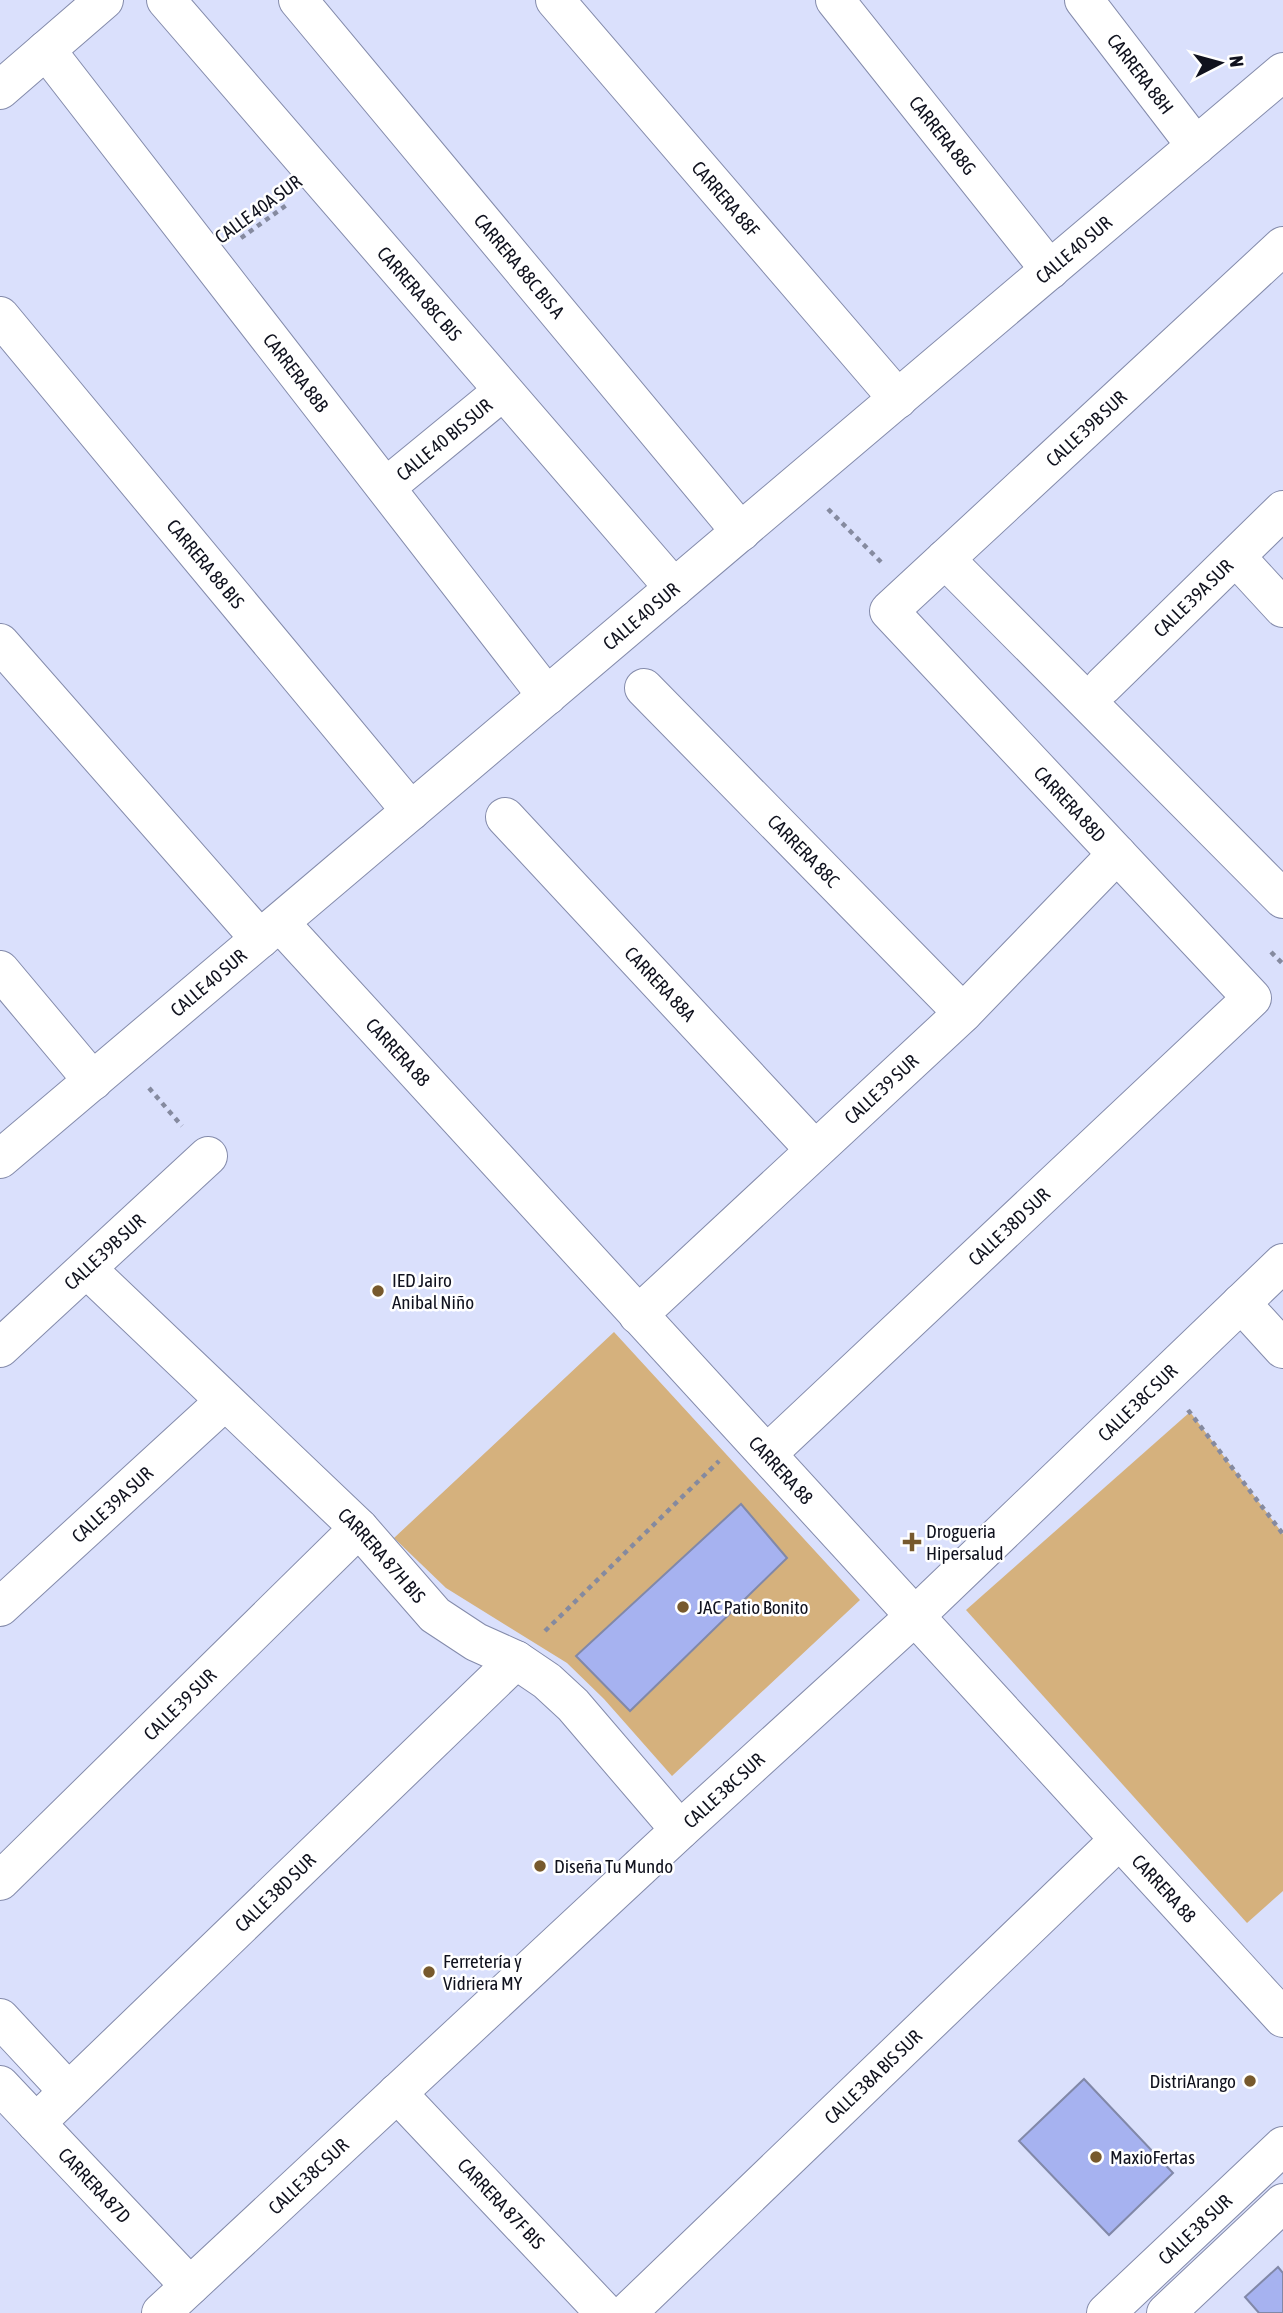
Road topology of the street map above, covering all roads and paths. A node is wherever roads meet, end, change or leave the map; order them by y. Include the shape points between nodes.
1 (104, 0) edge
2 (166, 0) edge
3 (298, 0) edge
4 (555, 0) edge
5 (835, 0) edge
6 (1084, 0) edge
7 (46, 50) junction
8 (1283, 72) edge
9 (0, 90) edge
10 (1196, 146) junction
11 (322, 179) junction
12 (1283, 246) edge
13 (211, 260) junction
14 (1050, 270) junction
15 (0, 316) edge
16 (503, 391) junction
17 (898, 399) junction
18 (386, 487) junction
19 (1283, 510) edge
20 (741, 532) junction
21 (1236, 557) junction
22 (945, 559) junction
23 (674, 588) junction
24 (1283, 608) edge
25 (889, 611) joint
26 (0, 643) edge
27 (1103, 686) dead end
28 (644, 688) dead end
29 (547, 696) junction
30 (411, 811) junction
31 (505, 817) dead end
32 (1117, 853) junction
33 (1283, 899) edge
34 (270, 931) junction
35 (0, 970) edge
36 (1252, 998) joint
37 (963, 1013) junction
38 (122, 1056) junction
39 (93, 1081) junction
40 (815, 1150) junction
41 (208, 1156) joint
42 (0, 1159) edge
43 (1283, 1263) edge
44 (87, 1269) junction
45 (1241, 1303) junction
46 (638, 1315) junction
47 (0, 1348) edge
48 (1283, 1349) edge
49 (1163, 1378) junction
50 (225, 1401) junction
51 (757, 1444) junction
52 (359, 1528) junction
53 (1283, 1534) edge
54 (0, 1607) edge
55 (915, 1616) junction
56 (516, 1660) junction
57 (680, 1830) junction
58 (1119, 1840) junction
59 (0, 1881) edge
60 (0, 2018) edge
61 (1283, 2018) edge
62 (0, 2085) edge
63 (68, 2091) junction
64 (397, 2093) junction
65 (36, 2123) junction
66 (1283, 2146) edge
67 (1283, 2203) edge
68 (190, 2286) junction
69 (1128, 2306) edge
70 (160, 2313) edge
71 (605, 2313) edge
72 (627, 2313) edge
73 (1166, 2313) edge

1 - 7 street
2 - 11 street, CARRERA 88C BIS
3 - 20 street, CARRERA 88C BIS A
4 - 17 street, CARRERA 88F
5 - 14 street, CARRERA 88G
6 - 10 street, CARRERA 88H
7 - 9 street
7 - 13 street, CARRERA 88B
8 - 10 street, CALLE 40 SUR
10 - 14 street, CALLE 40 SUR
11 - 13 path, CALLE 40A SUR
11 - 16 street, CARRERA 88C BIS
12 - 22 street, CALLE 39B SUR
13 - 18 street, CARRERA 88B
14 - 17 street, CALLE 40 SUR
15 - 30 street, CARRERA 88 BIS
16 - 18 street, CALLE 40 BIS SUR
16 - 23 street, CARRERA 88C BIS
17 - 20 street, CALLE 40 SUR
18 - 29 street, CARRERA 88B
19 - 21 street, CALLE 39A SUR
20 - 23 street, CALLE 40 SUR
21 - 24 street
21 - 27 street, CALLE 39A SUR
22 - 25 street, CALLE 39B SUR
22 - 33 street
23 - 29 street, CALLE 40 SUR
25 - 32 street, CARRERA 88D
26 - 34 street, CARRERA 88
28 - 37 street, CARRERA 88C
29 - 30 street, CALLE 40 SUR
30 - 34 street, CALLE 40 SUR
31 - 40 street, CARRERA 88A
32 - 36 street, CARRERA 88D
32 - 37 street, CALLE 39 SUR
34 - 38 street, CALLE 40 SUR
34 - 46 street, CARRERA 88
35 - 39 street
36 - 51 street, CALLE 38D SUR
37 - 40 street, CALLE 39 SUR
38 - 39 street, CALLE 40 SUR
38 - 41 path
39 - 42 street, CALLE 40 SUR
40 - 46 street, CALLE 39 SUR
41 - 44 street, CALLE 39B SUR
43 - 45 street, CALLE 38C SUR
44 - 47 street, CALLE 39B SUR
44 - 50 street, CARRERA 87H BIS
45 - 48 street
45 - 49 street, CALLE 38C SUR
46 - 51 street, CARRERA 88
49 - 53 path
49 - 55 street, CALLE 38C SUR
50 - 52 street, CARRERA 87H BIS
50 - 54 street, CALLE 39A SUR
51 - 55 street, CARRERA 88
51 - 56 path
52 - 56 street, CARRERA 87H BIS via 435,1615 476,1642
52 - 59 street, CALLE 39 SUR
55 - 57 street, CALLE 38C SUR
55 - 58 street, CARRERA 88
56 - 57 street, CARRERA 87H BIS via 573,1705
56 - 63 street, CALLE 38D SUR
57 - 64 street, CALLE 38C SUR
58 - 61 street, CARRERA 88
58 - 72 street, CALLE 38A BIS SUR
60 - 63 street
62 - 65 street, CARRERA 87D
63 - 65 street, CALLE 38D SUR
64 - 68 street, CALLE 38C SUR
64 - 71 street, CARRERA 87F BIS
65 - 68 street, CARRERA 87D
66 - 69 street, CALLE 38 SUR
67 - 73 street
68 - 70 street, CALLE 38C SUR

